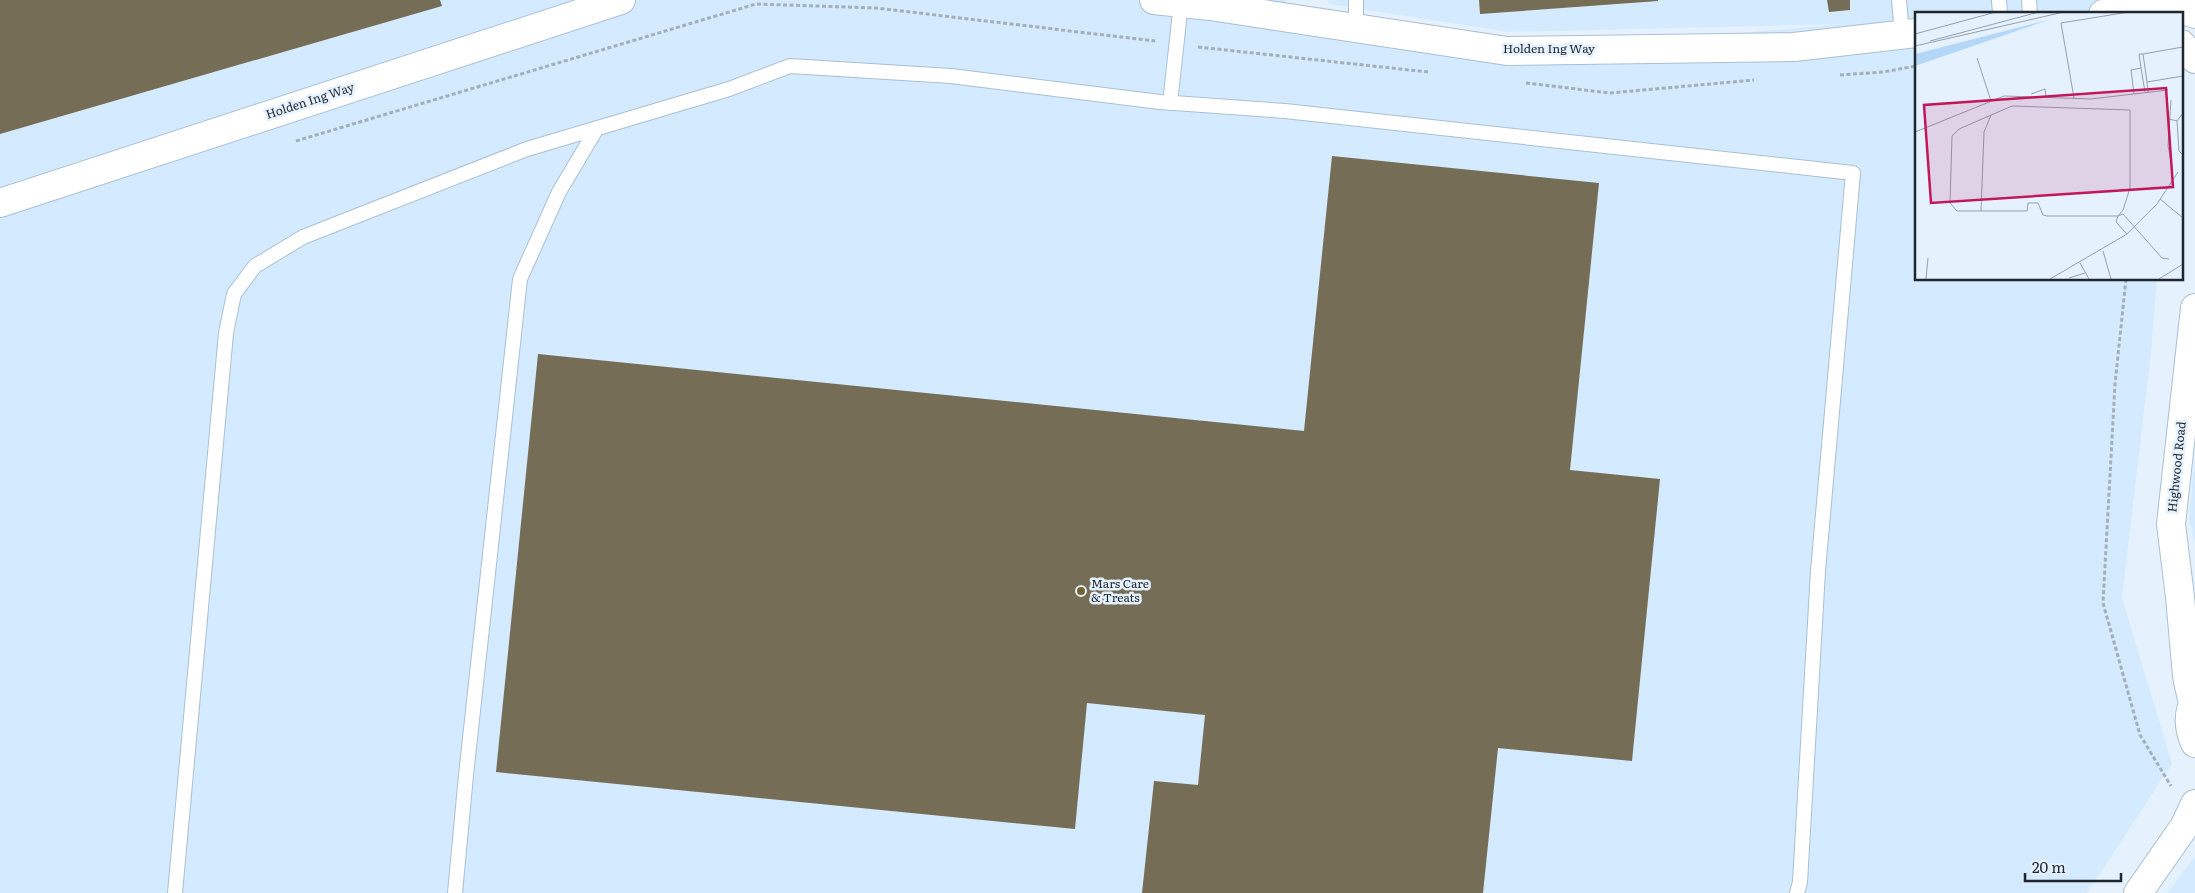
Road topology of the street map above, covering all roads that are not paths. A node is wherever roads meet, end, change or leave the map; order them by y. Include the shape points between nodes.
1 (1154, 0) edge
2 (1356, 0) edge
3 (1900, 0) edge
4 (609, 2) edge
5 (1181, 3) junction
6 (2134, 12) edge
7 (2195, 14) edge
8 (1356, 28) junction
9 (1909, 34) edge
10 (2182, 45) edge
11 (2195, 58) edge
12 (1170, 103) junction
13 (597, 128) junction
14 (0, 203) edge
15 (2195, 308) edge
16 (2188, 603) edge
17 (2194, 702) edge
18 (2195, 742) edge
19 (2187, 810) edge
20 (175, 893) edge
21 (455, 893) edge
22 (1797, 893) edge
23 (2138, 893) edge

1 - 5 street, Holden Ing Way
2 - 8 lane
3 - 9 lane
4 - 14 street, Holden Ing Way
5 - 8 street, Holden Ing Way
5 - 12 lane
6 - 7 street via 2186,10
8 - 9 street, Holden Ing Way via 1507,51 1794,47
10 - 11 street
12 - 13 lane via 951,76 790,66 729,89
12 - 22 lane via 1295,112 1853,173 1818,571
13 - 20 lane via 527,149 303,236 255,266 234,294 226,333
13 - 21 lane via 559,192 520,279
15 - 16 street, Highwood Road via 2171,524
16 - 17 street, Highwood Road via 2187,676
17 - 18 street, Highwood Road via 2190,719
19 - 23 street

